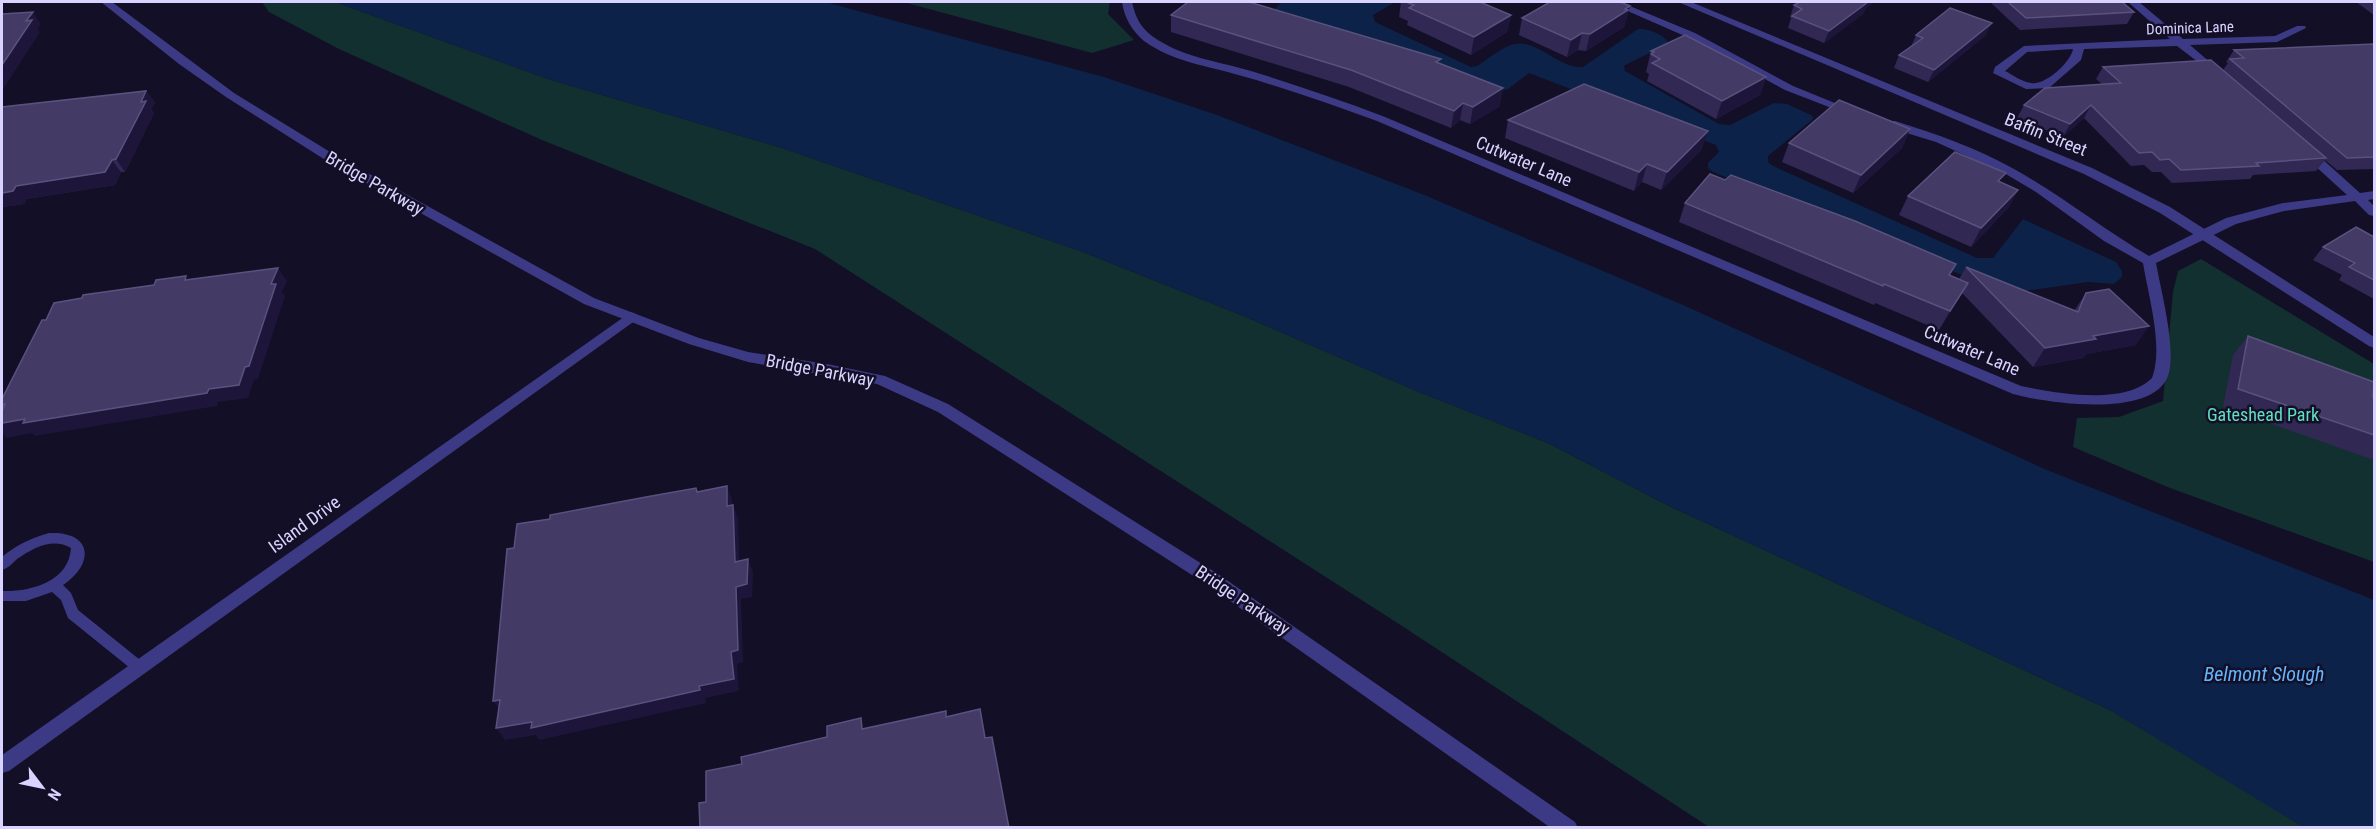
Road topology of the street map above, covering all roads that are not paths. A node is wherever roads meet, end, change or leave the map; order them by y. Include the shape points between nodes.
1 (106, 2) edge
2 (1127, 2) edge
3 (1612, 2) edge
4 (1683, 2) edge
5 (2133, 2) edge
6 (2301, 28) dead end
7 (2182, 44) junction
8 (2079, 47) junction
9 (2227, 82) edge
10 (1862, 115) edge
11 (1881, 120) edge
12 (2298, 144) edge
13 (2374, 195) edge
14 (2358, 197) junction
15 (2374, 212) edge
16 (2201, 234) junction
17 (2149, 261) junction
18 (632, 317) junction
19 (2374, 343) edge
20 (2, 565) edge
21 (53, 584) junction
22 (2, 596) edge
23 (140, 669) junction
24 (2, 765) edge
25 (1568, 828) edge

1 - 18 street, Bridge Parkway via 230,95 331,158 556,284
2 - 17 street, Cutwater Lane via 1127,10 1140,31 1175,53 1381,119 2018,390 2055,399 2094,401 2123,398 2153,387 2160,377 2163,356
3 - 10 street via 1691,35 1789,88
4 - 16 street, Baffin Street via 2088,171 2165,210
5 - 7 street
6 - 7 street, Dominica Lane via 2277,39
7 - 8 street, Dominica Lane
7 - 9 street
8 - 8 street, Dominica Lane via 2077,58 2045,86 2030,87 2000,73 1999,69 2024,49
11 - 17 street via 1940,139 2008,170
12 - 14 street
13 - 14 street
14 - 15 street
14 - 16 street via 2283,207
16 - 17 street
16 - 19 street, Baffin Street
18 - 23 street, Island Drive via 288,559
18 - 25 street, Bridge Parkway via 727,351 880,381 943,408 1212,579
20 - 21 lane via 36,542 62,538 72,541 78,546 75,564
21 - 22 lane via 27,596
21 - 23 lane via 66,597 73,614
23 - 24 street, Island Drive

